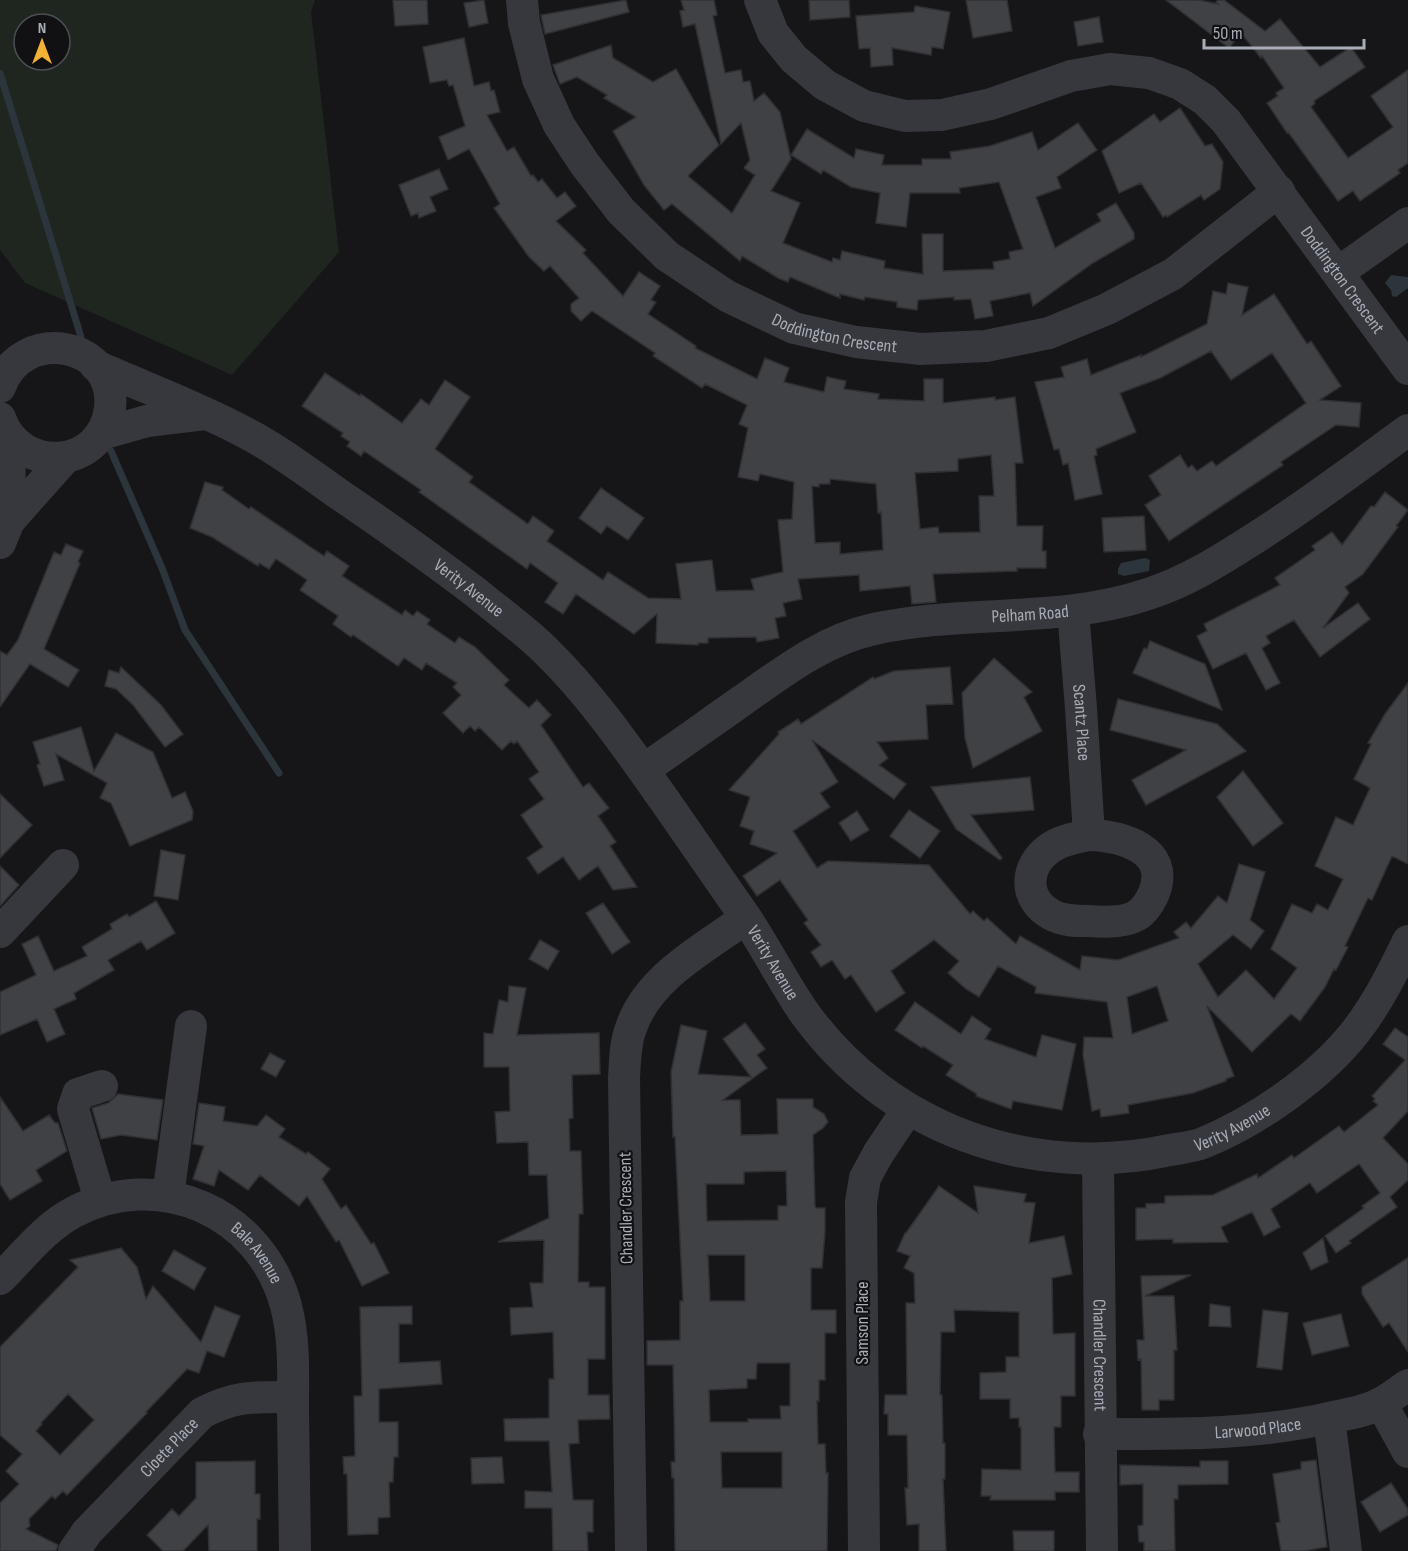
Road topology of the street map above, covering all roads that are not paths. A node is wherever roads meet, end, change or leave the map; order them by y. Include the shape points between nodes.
1 (522, 0) edge
2 (760, 0) edge
3 (1279, 191) junction
4 (1408, 223) edge
5 (1339, 272) junction
6 (96, 366) junction
7 (1408, 369) edge
8 (0, 386) edge
9 (206, 414) junction
10 (3, 427) edge
11 (1408, 430) edge
12 (101, 434) junction
13 (65, 458) junction
14 (4, 532) edge
15 (1073, 611) junction
16 (643, 770) junction
17 (1089, 835) dead end
18 (63, 865) dead end
19 (746, 918) junction
20 (0, 932) edge
21 (1408, 941) edge
22 (191, 1026) dead end
23 (102, 1086) dead end
24 (908, 1108) junction
25 (1098, 1160) junction
26 (168, 1196) junction
27 (100, 1200) junction
28 (0, 1279) edge
29 (1408, 1385) edge
30 (293, 1397) junction
31 (1380, 1403) junction
32 (1329, 1418) junction
33 (1099, 1434) junction
34 (1408, 1452) edge
35 (74, 1551) edge
36 (295, 1551) edge
37 (631, 1551) edge
38 (864, 1551) edge
39 (1102, 1551) edge
40 (1346, 1551) edge

1 - 3 street, Doddington Crescent via 538,79 559,125 621,211 668,256 727,296 794,328 856,342 921,349 986,346 1049,333 1107,309 1173,274
2 - 3 street, Doddington Crescent via 773,33 794,59 825,85 864,106 905,116 942,115 1071,76 1110,69 1149,73 1180,84 1205,100 1226,121
3 - 5 street, Doddington Crescent
4 - 5 street
5 - 7 street, Doddington Crescent
6 - 8 street, Verity Avenue via 72,350 43,348 17,361
6 - 9 street, Verity Avenue
6 - 12 street via 109,392 110,406
9 - 12 street via 147,421
9 - 16 street, Verity Avenue via 249,434 398,533 508,618 547,652 586,695
10 - 13 street via 20,448 34,455
10 - 14 street
11 - 15 street, Pelham Road via 1223,559 1149,594 1110,606
12 - 13 street via 91,445
13 - 14 street
15 - 16 street, Pelham Road via 906,624 849,636 797,662
15 - 17 street, Scantz Place
16 - 19 street, Verity Avenue
18 - 20 street
19 - 24 street, Verity Avenue via 804,1012 875,1088
19 - 37 street, Chandler Crescent via 659,984 641,1004 630,1029 624,1078
21 - 25 street, Verity Avenue via 1391,977 1355,1032 1310,1079 1261,1113 1201,1144 1144,1156
22 - 26 street
23 - 27 street via 78,1094 73,1109
24 - 25 street, Verity Avenue via 990,1146 1054,1158
24 - 38 street, Samson Place via 865,1178 861,1203
25 - 33 street, Chandler Crescent
26 - 27 street, Bale Avenue via 124,1195
26 - 30 street, Bale Avenue via 198,1204 223,1217 243,1232 270,1266 280,1286 291,1330
27 - 28 street, Bale Avenue via 51,1228
29 - 31 street, Larwood Place
30 - 35 street, Cloete Place via 243,1398 202,1413 87,1532
30 - 36 street, Bale Avenue
31 - 32 street, Larwood Place
31 - 34 street
32 - 33 street, Larwood Place via 1273,1428 1208,1433
32 - 40 street
33 - 39 street, Chandler Crescent

